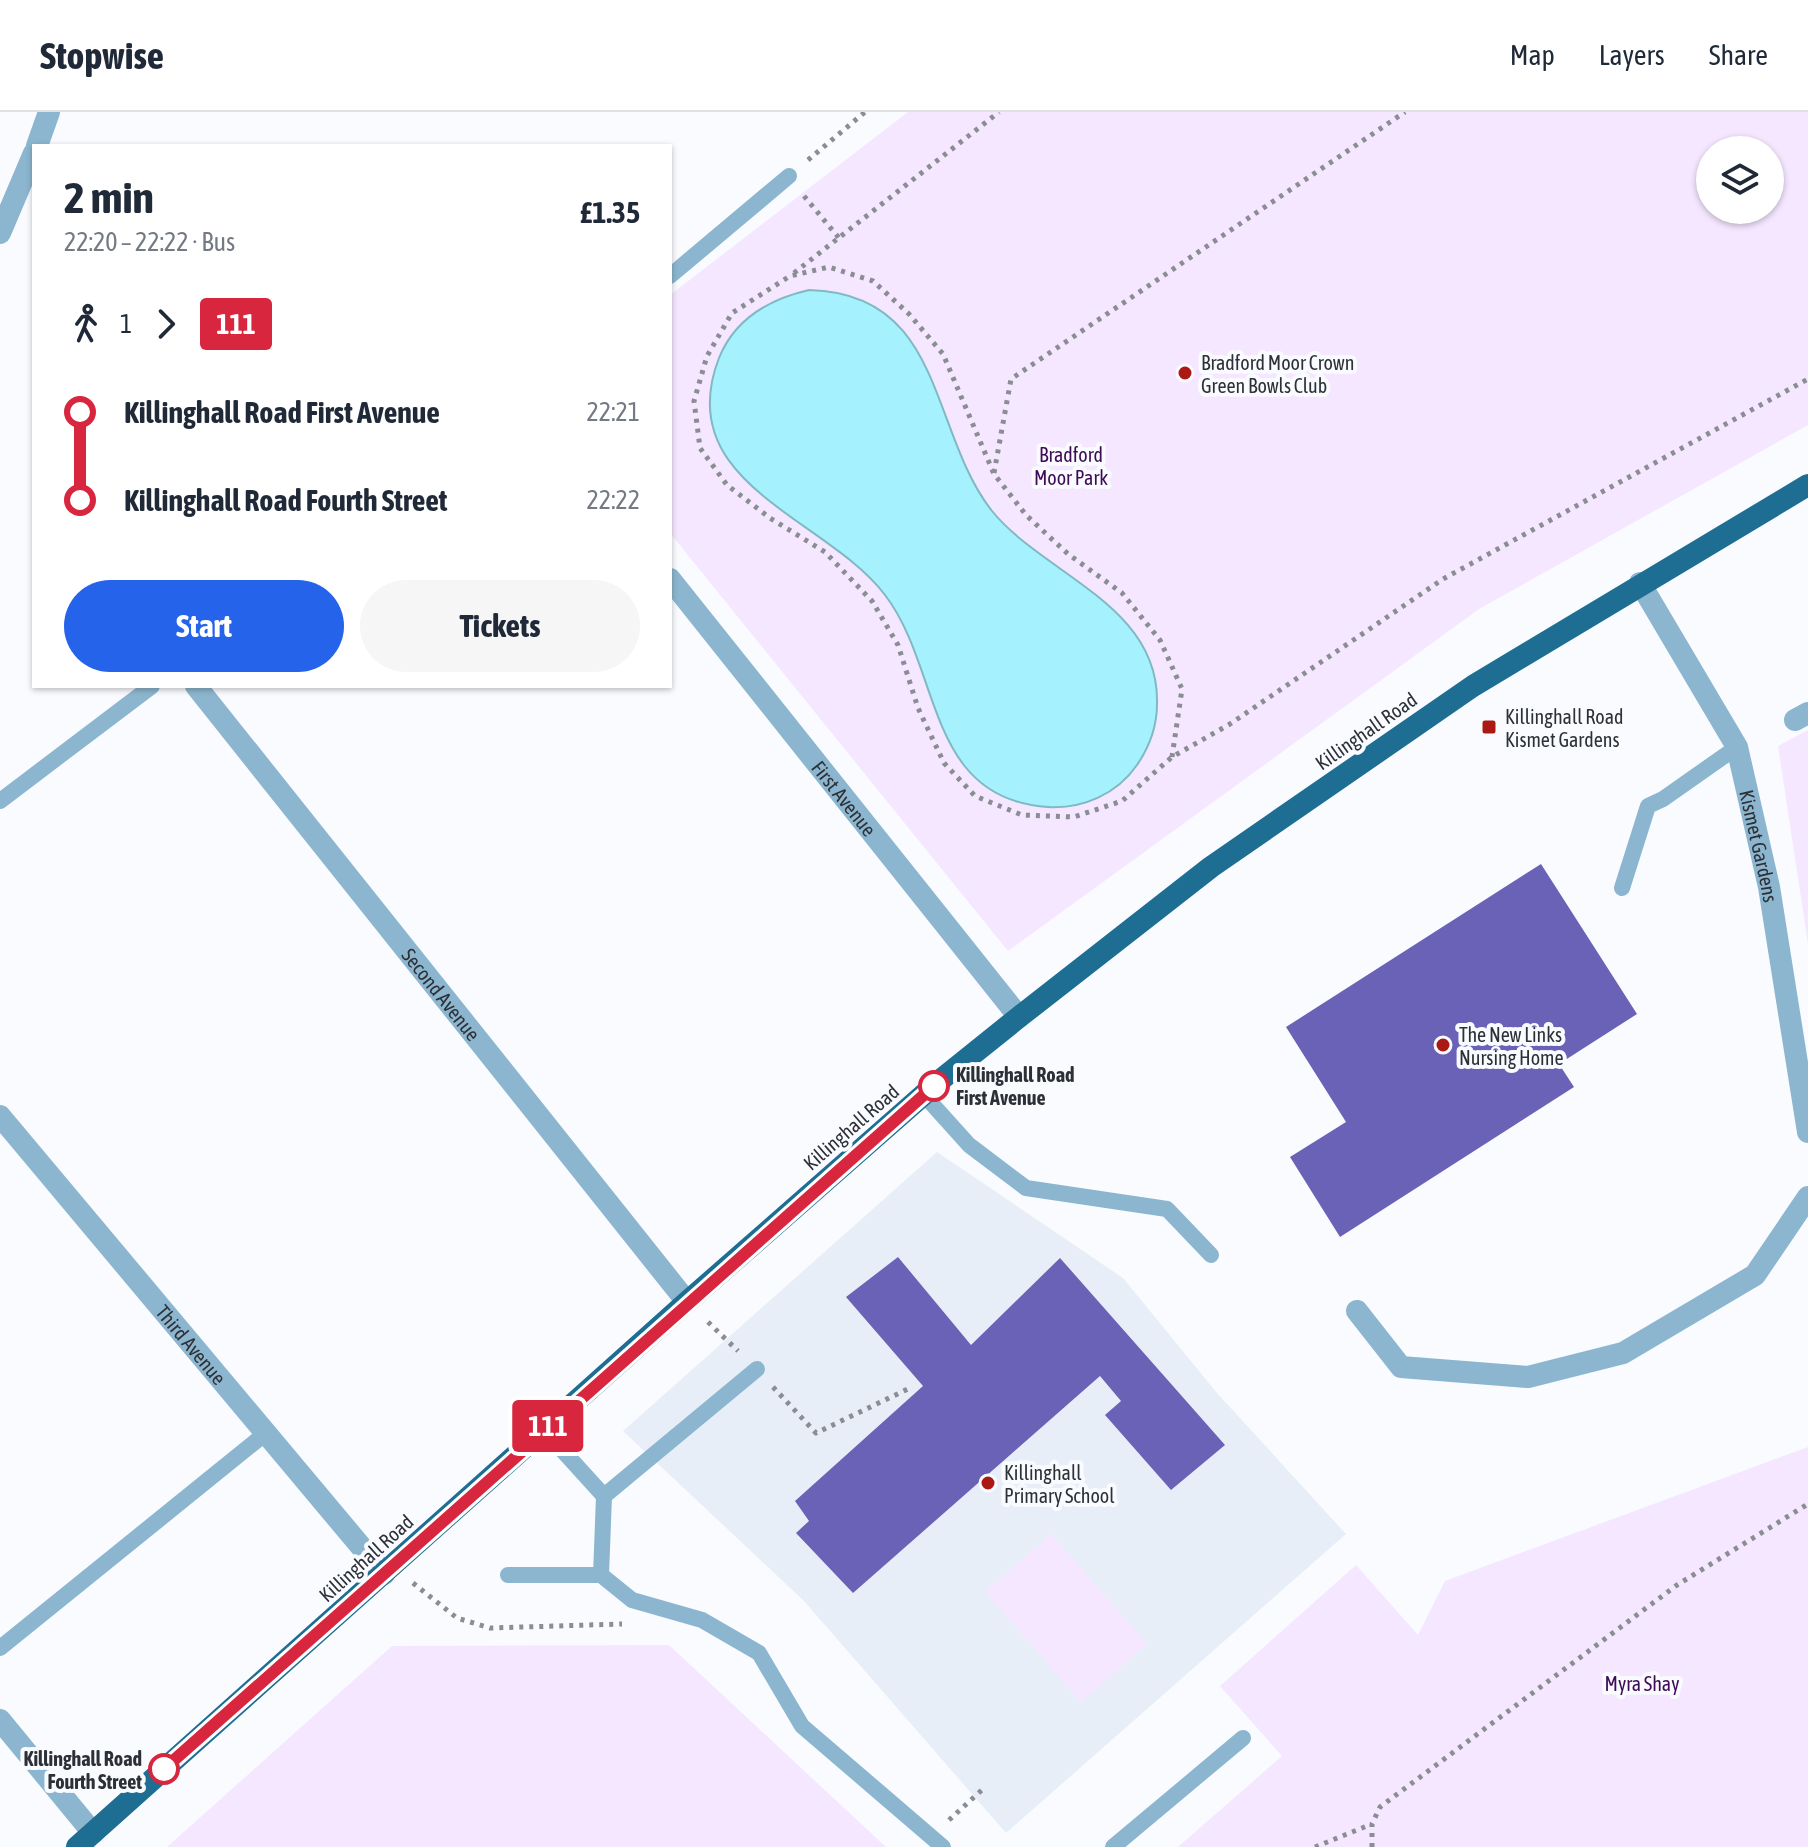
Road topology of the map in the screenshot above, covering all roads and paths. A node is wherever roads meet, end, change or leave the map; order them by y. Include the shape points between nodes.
1 (49, 112) edge
2 (865, 112) edge
3 (999, 112) edge
4 (1405, 112) edge
5 (38, 144) edge
6 (32, 158) edge
7 (789, 176) junction
8 (0, 233) edge
9 (839, 238) junction
10 (672, 274) edge
11 (790, 276) junction
12 (1808, 379) edge
13 (994, 474) junction
14 (1808, 485) edge
15 (672, 582) edge
16 (1640, 583) junction
17 (149, 688) edge
18 (198, 688) edge
19 (1737, 747) junction
20 (1172, 757) junction
21 (0, 801) edge
22 (1622, 888) dead end
23 (1019, 1017) junction
24 (924, 1095) junction
25 (0, 1116) edge
26 (1808, 1132) edge
27 (1808, 1197) edge
28 (1211, 1255) dead end
29 (687, 1302) junction
30 (1357, 1311) dead end
31 (757, 1369) junction
32 (910, 1388) dead end
33 (544, 1430) junction
34 (266, 1433) junction
35 (604, 1496) junction
36 (1808, 1504) edge
37 (388, 1570) junction
38 (508, 1575) dead end
39 (601, 1575) junction
40 (631, 1623) dead end
41 (0, 1648) edge
42 (0, 1720) edge
43 (1243, 1738) dead end
44 (1372, 1824) junction
45 (85, 1840) edge
46 (943, 1847) edge
47 (1113, 1847) edge
48 (1315, 1847) edge
49 (1372, 1847) edge

1 - 5 street
2 - 7 path
3 - 9 path
4 - 13 path via 1011,379
6 - 8 street
7 - 9 path
7 - 10 lane
9 - 11 path
11 - 13 path via 829,267 873,281 909,314 943,354
11 - 20 path via 732,313 707,356 694,401 700,448 727,485 825,552 872,601 898,645 918,708 944,763 975,796 1022,815 1074,817 1122,801
12 - 20 path via 1443,579 1230,724
13 - 20 path via 1047,534 1122,593 1160,640 1182,689
14 - 16 highway, Killinghall Road
15 - 23 street, First Avenue
16 - 19 street, Kismet Gardens
16 - 23 highway, Killinghall Road via 1473,686 1224,858
17 - 21 lane
18 - 29 street, Second Avenue
19 - 22 lane via 1648,806
19 - 26 street, Kismet Gardens via 1769,887
23 - 24 highway, Killinghall Road
24 - 28 lane via 969,1145 1026,1188 1167,1209
24 - 29 highway, Killinghall Road
25 - 34 street, Third Avenue
27 - 30 street via 1755,1275 1623,1353 1528,1377 1401,1367
29 - 31 path
29 - 33 highway, Killinghall Road
31 - 32 path via 816,1433
31 - 35 lane
33 - 35 lane
33 - 37 highway, Killinghall Road
34 - 37 street, Third Avenue
34 - 41 lane
35 - 39 lane
36 - 44 path via 1677,1585 1380,1807
37 - 40 path via 457,1618 490,1628
37 - 45 highway, Killinghall Road
38 - 39 lane
39 - 46 lane via 632,1600 702,1620 759,1653 802,1726
42 - 45 street
43 - 47 lane
44 - 48 path
44 - 49 path

